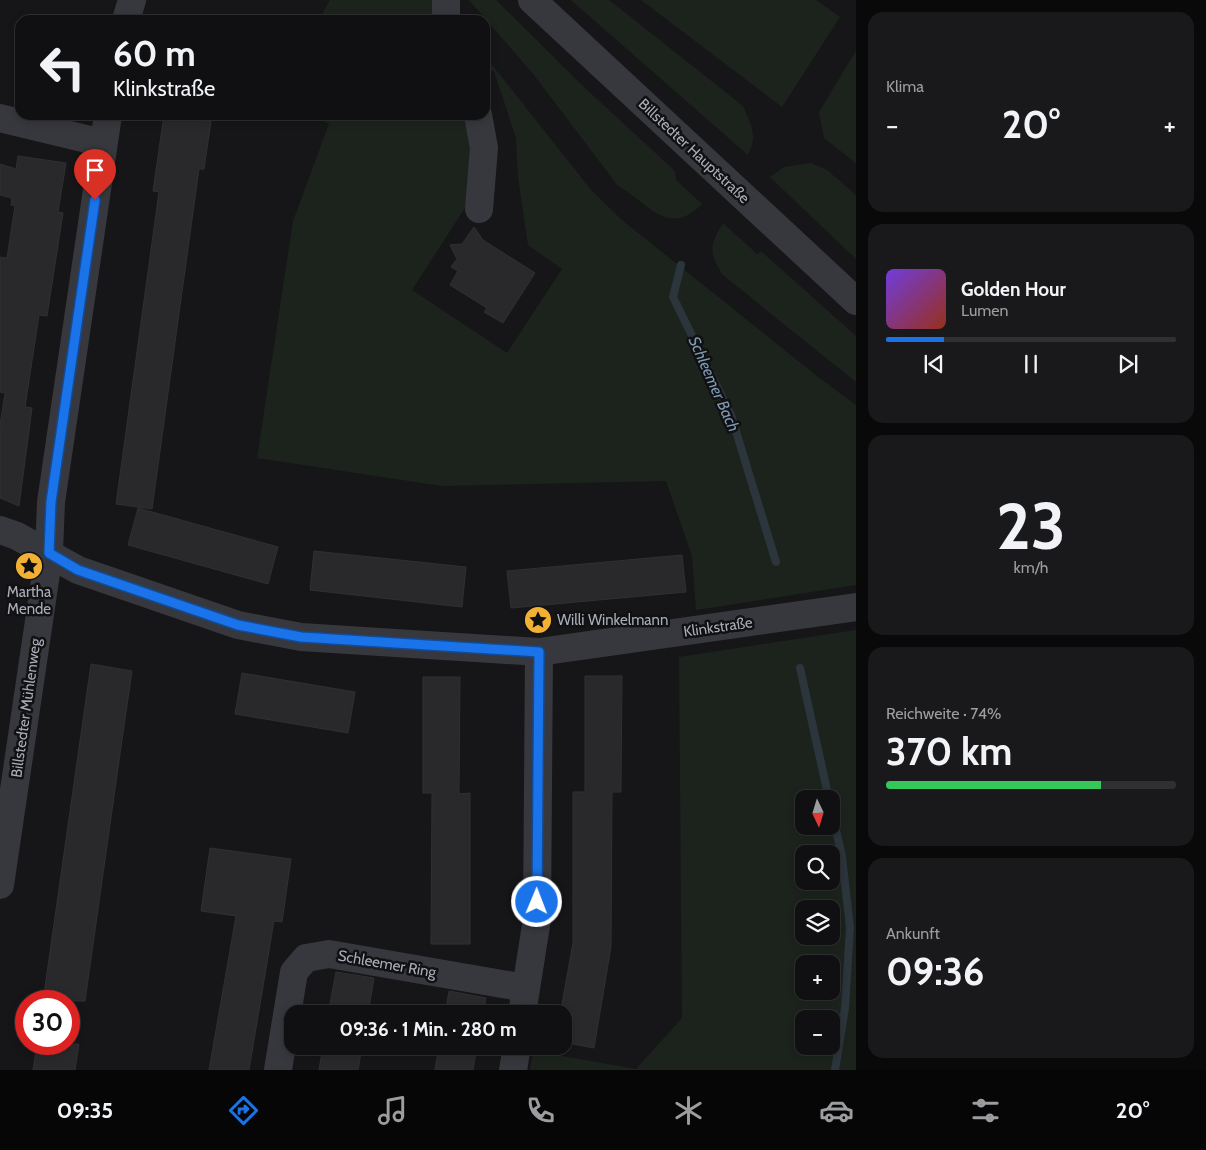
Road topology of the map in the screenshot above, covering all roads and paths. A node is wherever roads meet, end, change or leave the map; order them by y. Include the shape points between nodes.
1 (132, 0) edge
2 (446, 0) edge
3 (532, 0) edge
4 (128, 15) edge
5 (446, 15) edge
6 (0, 118) edge
7 (107, 120) edge
8 (479, 120) edge
9 (104, 143) junction
10 (479, 210) dead end
11 (856, 301) edge
12 (0, 530) edge
13 (49, 553) junction
14 (856, 607) edge
15 (539, 652) junction
16 (0, 886) edge
17 (523, 1001) edge
18 (516, 1055) edge
19 (278, 1070) edge
20 (513, 1070) edge

1 - 4 street
2 - 5 street
3 - 11 street, Billstedter Hauptstraße
6 - 9 street
7 - 9 street, Billstedter Mühlenweg
8 - 10 street via 484,148
9 - 13 street, Billstedter Mühlenweg via 51,502
12 - 13 street, Klinkstraße
13 - 15 street, Klinkstraße via 78,570 238,625 301,637
13 - 16 street, Billstedter Mühlenweg
14 - 15 street, Klinkstraße
15 - 17 street via 537,918
17 - 19 street, Schleemer Ring via 329,954 306,958 294,972
18 - 20 street

